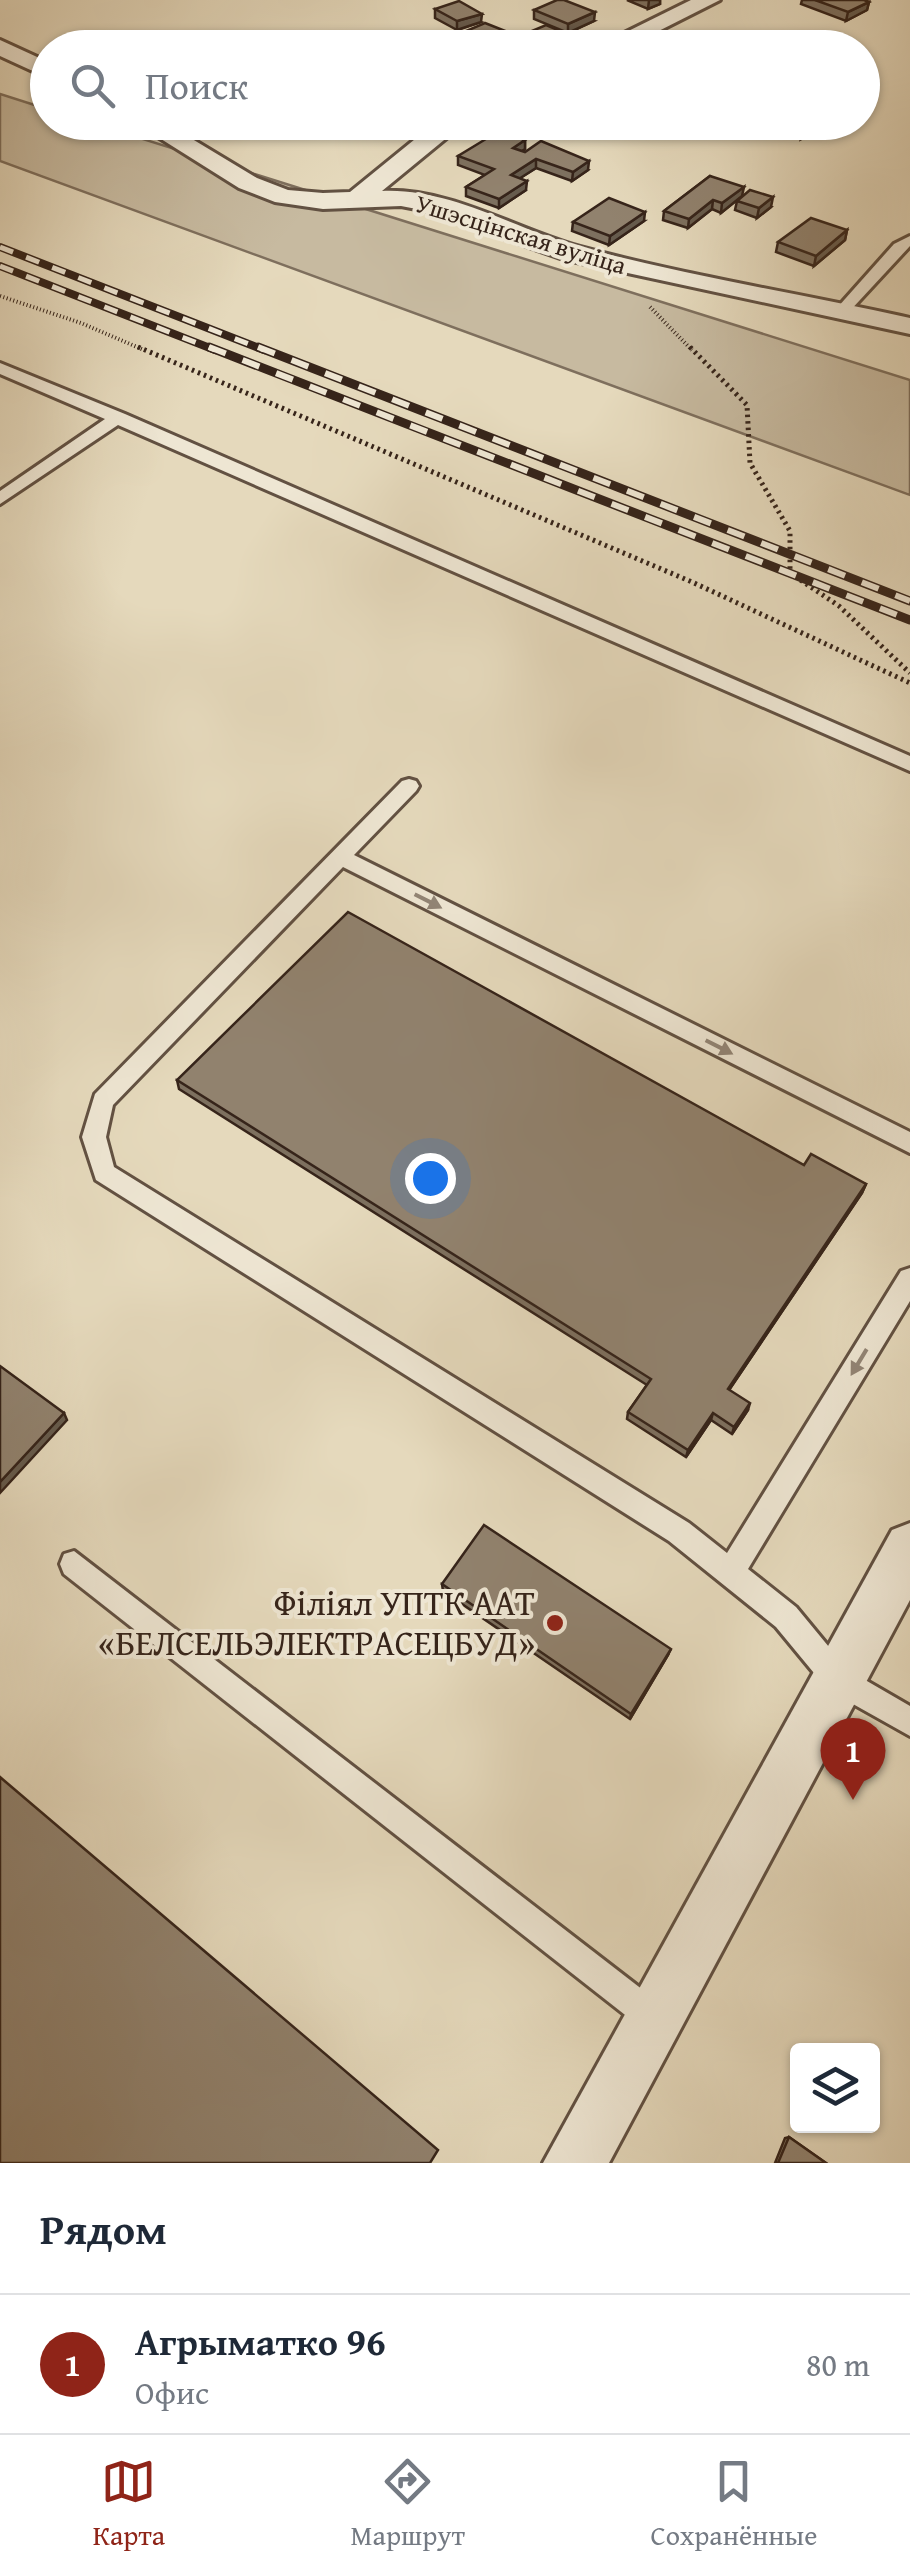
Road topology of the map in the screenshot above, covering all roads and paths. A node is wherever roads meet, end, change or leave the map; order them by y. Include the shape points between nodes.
1 (709, 0) edge
2 (644, 30) edge
3 (0, 47) edge
4 (30, 62) edge
5 (176, 140) edge
6 (427, 140) edge
7 (360, 198) junction
8 (910, 240) edge
9 (0, 296) edge
10 (637, 300) dead end
11 (842, 310) junction
12 (910, 326) edge
13 (0, 368) edge
14 (119, 416) junction
15 (0, 499) edge
16 (910, 673) edge
17 (910, 684) edge
18 (910, 764) edge
19 (409, 786) dead end
20 (341, 858) junction
21 (910, 1143) edge
22 (910, 1279) edge
23 (910, 1548) edge
24 (74, 1564) dead end
25 (730, 1573) junction
26 (838, 1680) junction
27 (910, 1722) edge
28 (654, 2018) junction
29 (575, 2163) edge

1 - 2 street
3 - 4 street
5 - 7 street, Ушэсцінская вуліца via 274,194
6 - 7 street
7 - 11 street, Ушэсцінская вуліца via 433,204 572,253
8 - 11 lane
9 - 17 path via 80,323 674,574
10 - 16 path via 654,309 747,405 750,463 790,531 790,573 839,606
11 - 12 street, Ушэсцінская вуліца
13 - 14 lane
14 - 15 lane
14 - 18 lane
19 - 20 lane
20 -> 21 lane
20 - 25 lane via 104,1101 94,1136 104,1173 679,1532
22 -> 25 lane
23 - 26 street
24 - 28 lane
25 - 26 lane via 786,1616
26 - 27 lane
26 - 28 street
28 - 29 street

